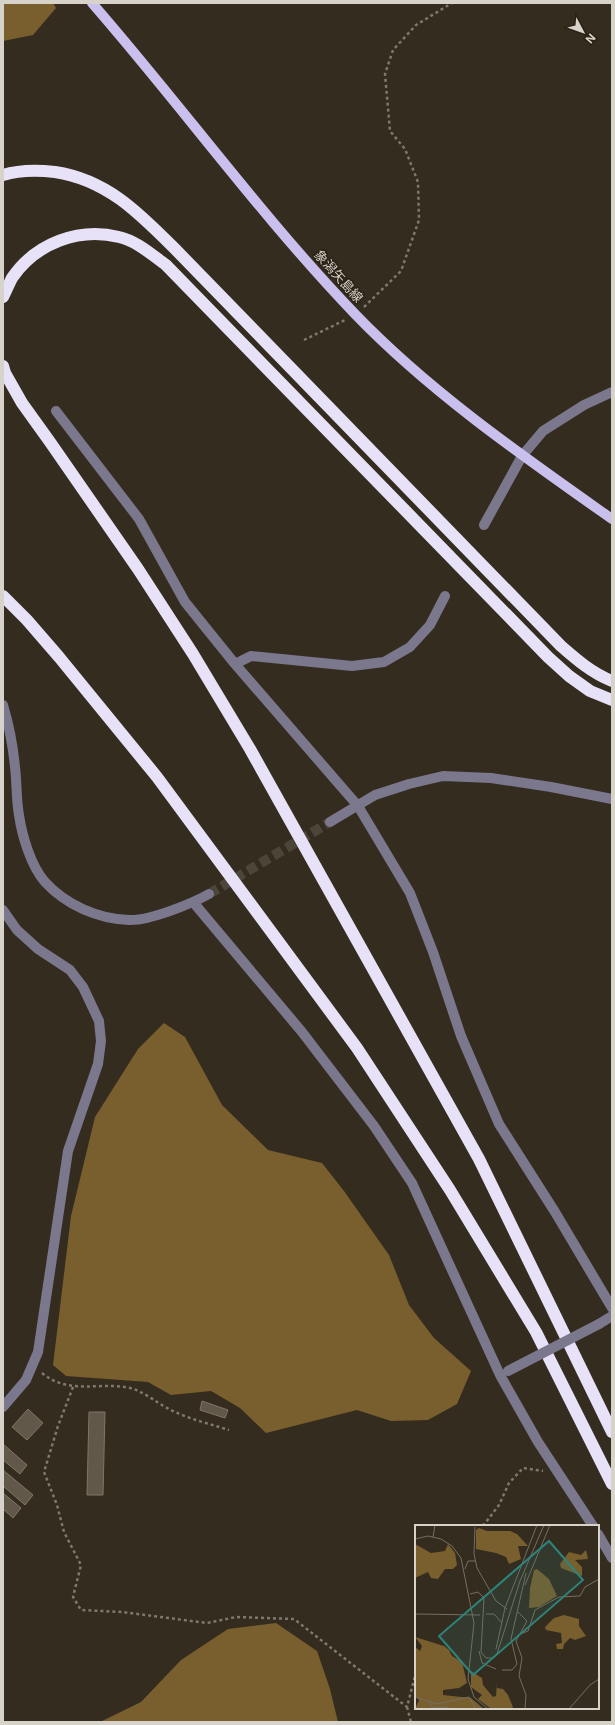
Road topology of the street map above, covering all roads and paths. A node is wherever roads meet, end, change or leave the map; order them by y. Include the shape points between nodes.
1 (92, 3) edge
2 (452, 3) edge
3 (3, 175) edge
4 (3, 297) edge
5 (356, 314) junction
6 (304, 340) dead end
7 (3, 366) edge
8 (612, 392) edge
9 (56, 411) dead end
10 (522, 456) junction
11 (612, 519) edge
12 (484, 525) dead end
13 (3, 596) edge
14 (445, 596) dead end
15 (235, 664) junction
16 (612, 681) edge
17 (612, 700) edge
18 (3, 704) edge
19 (5, 720) edge
20 (612, 800) edge
21 (358, 806) junction
22 (330, 822) tunnel mouth
23 (209, 894) tunnel mouth
24 (193, 902) junction
25 (3, 910) edge
26 (612, 1308) edge
27 (612, 1316) edge
28 (33, 1364) junction
29 (504, 1373) junction
30 (73, 1387) junction
31 (3, 1407) edge
32 (229, 1430) dead end
33 (612, 1432) edge
34 (567, 1484) junction
35 (612, 1484) edge
36 (484, 1525) edge
37 (592, 1525) edge
38 (599, 1536) edge
39 (612, 1558) edge
40 (415, 1676) edge
41 (406, 1707) junction
42 (411, 1722) edge

1 - 5 main road, 象潟矢島線 via 272,221
2 - 5 path via 416,25 393,50 385,74 390,131 404,149 418,182 419,220 401,271
3 - 16 highway via 43,170 69,174 97,184 122,199 179,252 561,646 580,663
4 - 17 highway via 12,278 30,259 50,244 73,236 94,234 120,237 142,248 166,265 548,657 590,691
5 - 6 path
5 - 10 main road, 象潟矢島線 via 407,362
7 - 33 highway via 22,403 138,569 250,749 479,1159
8 - 10 street via 584,405 543,431
9 - 15 street via 139,519 185,602
10 - 11 main road, 象潟矢島線
10 - 12 street
13 - 35 highway via 27,620 157,777 352,1042 450,1190 536,1332
14 - 15 street via 430,626 410,647 384,662 352,666 251,656
15 - 21 street
18 - 19 street
19 - 24 street via 15,766 19,815 29,854 45,881 70,903 98,915 130,920 156,915
20 - 21 street via 491,778 443,776 375,794
21 - 22 street
21 - 26 street via 410,893 461,1036 499,1124
23 - 24 street
24 - 29 street via 302,1032 374,1126 412,1183
25 - 28 street via 18,930 38,948 70,970 83,987 98,1021 101,1041 98,1064 68,1151 38,1352
27 - 29 street, bridge
28 - 30 path via 48,1378
28 - 31 street via 26,1380
29 - 34 street via 538,1442
30 - 32 path via 126,1387 145,1394 172,1411
30 - 41 path via 44,1472 64,1532 81,1565 73,1597 81,1610 122,1612 207,1623 236,1617 294,1619
34 - 36 path via 543,1471 523,1468 508,1483 500,1504
34 - 37 street
38 - 39 street
40 - 41 path
41 - 42 path

